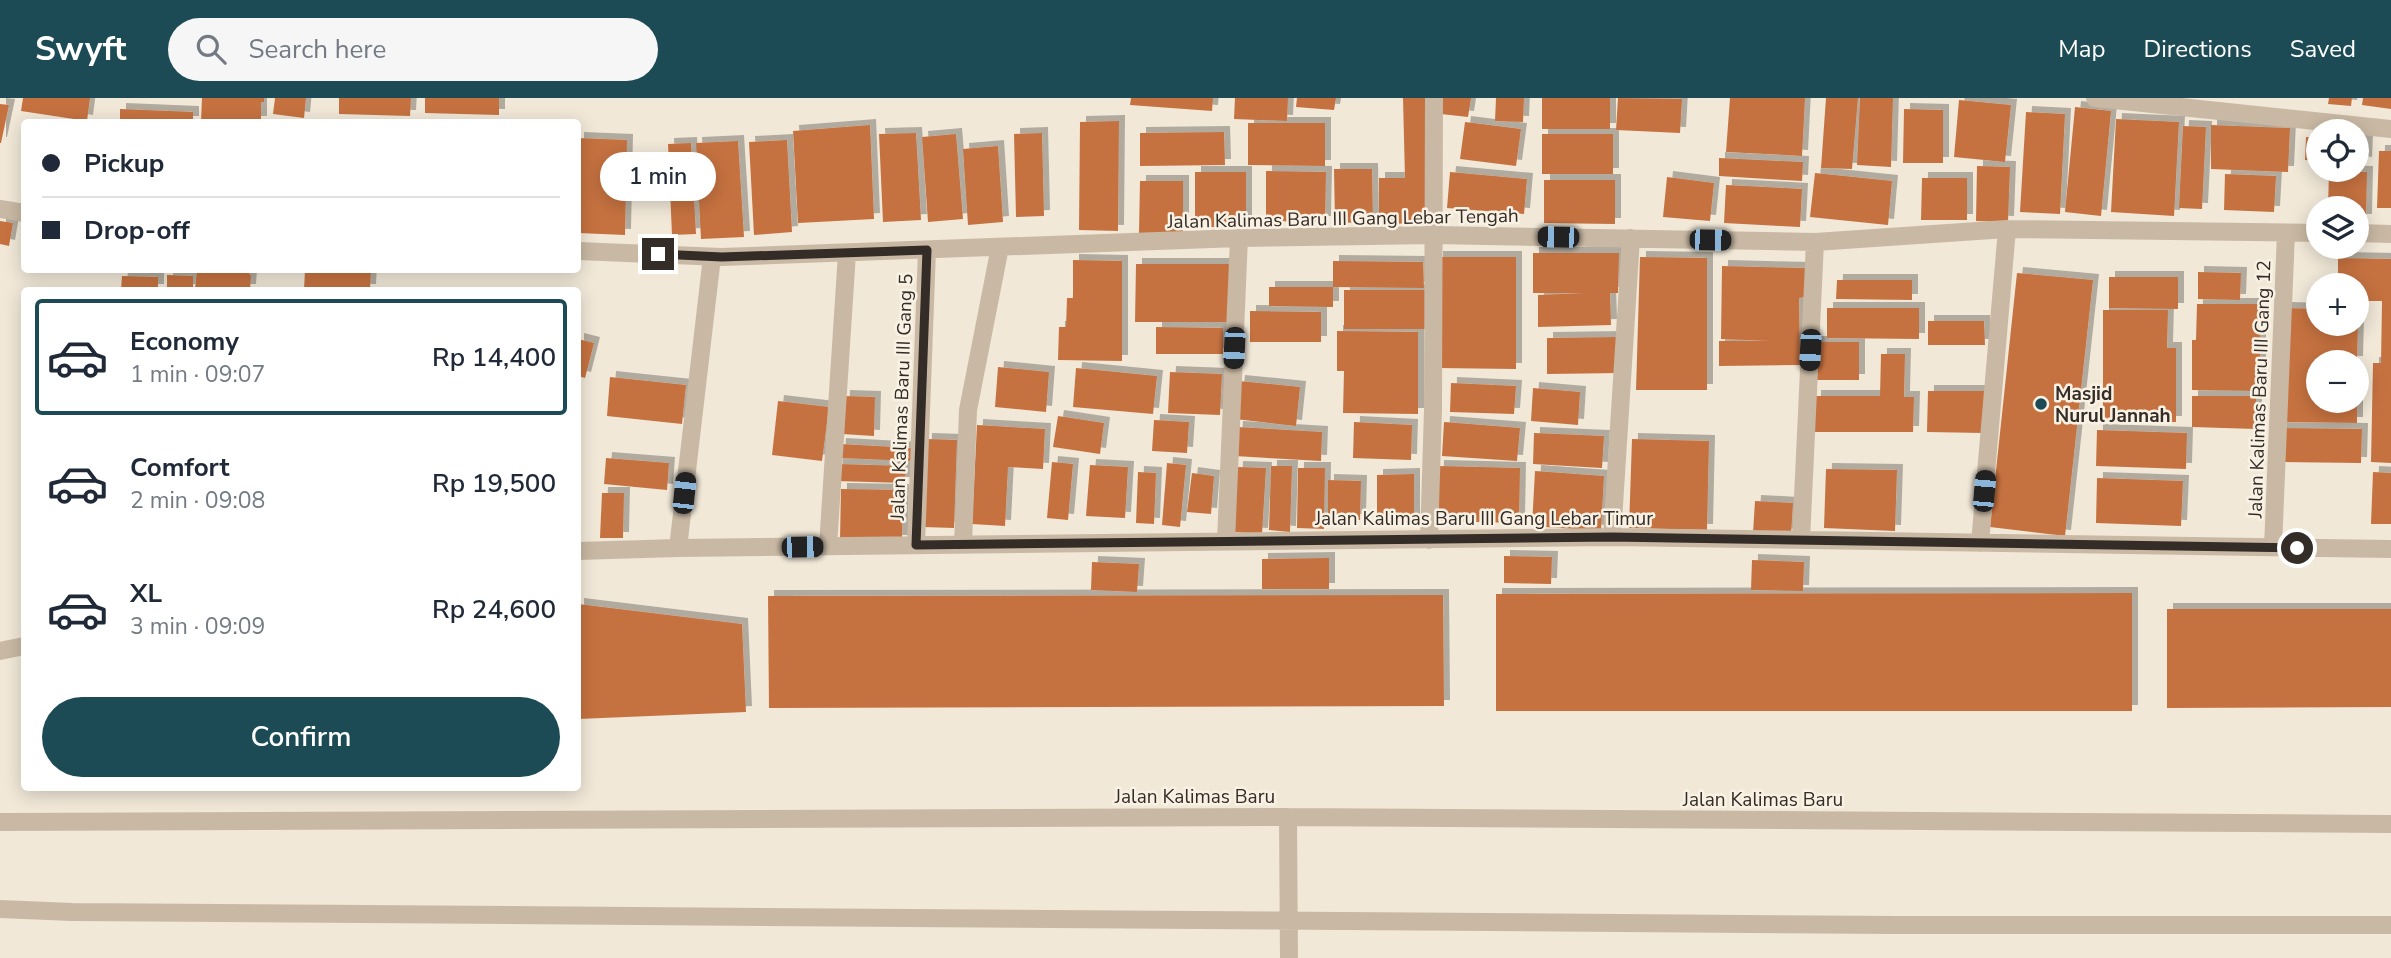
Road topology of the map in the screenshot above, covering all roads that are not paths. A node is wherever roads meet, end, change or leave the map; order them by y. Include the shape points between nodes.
1 (1434, 98) edge
2 (2095, 98) edge
3 (2391, 128) edge
4 (0, 209) edge
5 (21, 212) edge
6 (2007, 229) junction
7 (2287, 233) junction
8 (2306, 233) edge
9 (2369, 233) edge
10 (2391, 234) edge
11 (1434, 235) junction
12 (1239, 238) junction
13 (1631, 238) junction
14 (1815, 242) junction
15 (1000, 247) junction
16 (927, 250) junction
17 (581, 251) edge
18 (847, 253) junction
19 (712, 257) junction
20 (1612, 537) junction
21 (1429, 540) junction
22 (1801, 540) junction
23 (1226, 541) junction
24 (1980, 543) junction
25 (916, 545) junction
26 (963, 545) junction
27 (828, 546) junction
28 (2273, 547) junction
29 (678, 548) junction
30 (2391, 549) edge
31 (581, 551) edge
32 (21, 647) edge
33 (0, 651) edge
34 (1288, 817) junction
35 (0, 822) edge
36 (2391, 824) edge
37 (0, 909) edge
38 (1287, 921) junction
39 (2391, 925) edge
40 (1289, 958) edge

1 - 11 street
2 - 3 street
4 - 5 street
6 - 7 street, Jalan Kalimas Baru III Gang Lebar Tengah
6 - 14 street, Jalan Kalimas Baru III Gang Lebar Tengah
6 - 24 street
7 - 8 street, Jalan Kalimas Baru III Gang Lebar Tengah
7 - 28 street, Jalan Kalimas Baru III Gang 12
9 - 10 street
11 - 12 street, Jalan Kalimas Baru III Gang Lebar Tengah
11 - 13 street, Jalan Kalimas Baru III Gang Lebar Tengah
11 - 21 street
12 - 15 street, Jalan Kalimas Baru III Gang Lebar Tengah
12 - 23 street
13 - 14 street, Jalan Kalimas Baru III Gang Lebar Tengah
13 - 20 street
14 - 22 street
15 - 16 street, Jalan Kalimas Baru III Gang Lebar Tengah
15 - 26 street via 968,410
16 - 18 street, Jalan Kalimas Baru III Gang Lebar Tengah
16 - 25 street, Jalan Kalimas Baru III Gang 5
17 - 19 street, Jalan Kalimas Baru III Gang Lebar Tengah
18 - 19 street, Jalan Kalimas Baru III Gang Lebar Tengah
18 - 27 street
19 - 29 street
20 - 21 street, Jalan Kalimas Baru III Gang Lebar Timur
20 - 22 street, Jalan Kalimas Baru III Gang Lebar Timur
21 - 23 street, Jalan Kalimas Baru III Gang Lebar Timur
22 - 24 street, Jalan Kalimas Baru III Gang Lebar Timur
23 - 26 street, Jalan Kalimas Baru III Gang Lebar Timur
24 - 28 street, Jalan Kalimas Baru III Gang Lebar Timur
25 - 26 street, Jalan Kalimas Baru III Gang Lebar Timur
25 - 27 street, Jalan Kalimas Baru III Gang Lebar Timur
27 - 29 street, Jalan Kalimas Baru III Gang Lebar Timur
28 - 30 street, Jalan Kalimas Baru III Gang Lebar Timur
29 - 31 street, Jalan Kalimas Baru III Gang Lebar Timur
32 - 33 street
34 - 35 street, Jalan Kalimas Baru
34 - 36 street, Jalan Kalimas Baru
34 - 38 street
37 - 38 street
38 - 39 street
38 - 40 street

